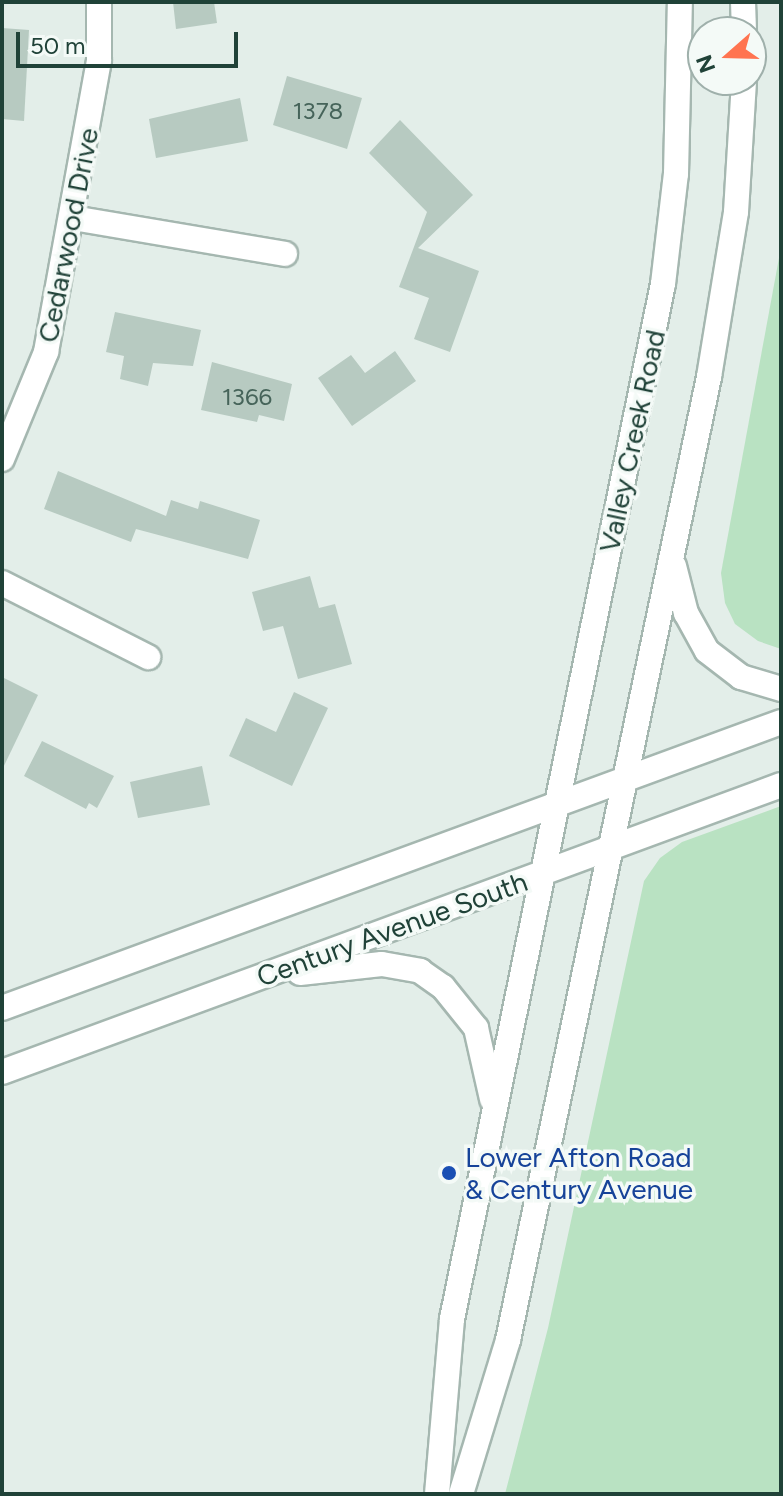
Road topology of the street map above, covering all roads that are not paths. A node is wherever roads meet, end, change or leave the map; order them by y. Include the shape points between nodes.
1 (99, 2) edge
2 (680, 2) edge
3 (743, 96) edge
4 (73, 218) junction
5 (285, 254) dead end
6 (2, 459) edge
7 (673, 551) junction
8 (2, 583) edge
9 (148, 657) dead end
10 (781, 689) edge
11 (781, 722) edge
12 (626, 779) junction
13 (781, 785) edge
14 (554, 805) junction
15 (613, 847) junction
16 (540, 874) junction
17 (258, 978) junction
18 (2, 1008) edge
19 (2, 1072) edge
20 (494, 1108) junction
21 (437, 1494) edge
22 (461, 1494) edge

1 - 4 main road, Cedarwood Drive via 99,60
2 - 14 main road, Valley Creek Road via 676,174 663,284
3 - 7 main road via 729,258
4 - 5 main road
4 - 6 main road, Cedarwood Drive via 46,352
7 - 10 main road via 686,613 707,651 741,677
7 - 12 main road
8 - 9 main road
11 - 12 main road
12 - 14 main road
12 - 15 main road
13 - 15 main road, Century Avenue South
14 - 16 main road, Valley Creek Road
14 - 18 main road
15 - 16 main road, Century Avenue South
15 - 22 main road via 508,1340
16 - 17 main road, Century Avenue South
16 - 20 main road, Valley Creek Road
17 - 19 main road, Century Avenue South
17 - 20 main road via 382,964 420,971 443,987 476,1028
20 - 21 main road, Valley Creek Road via 452,1319

